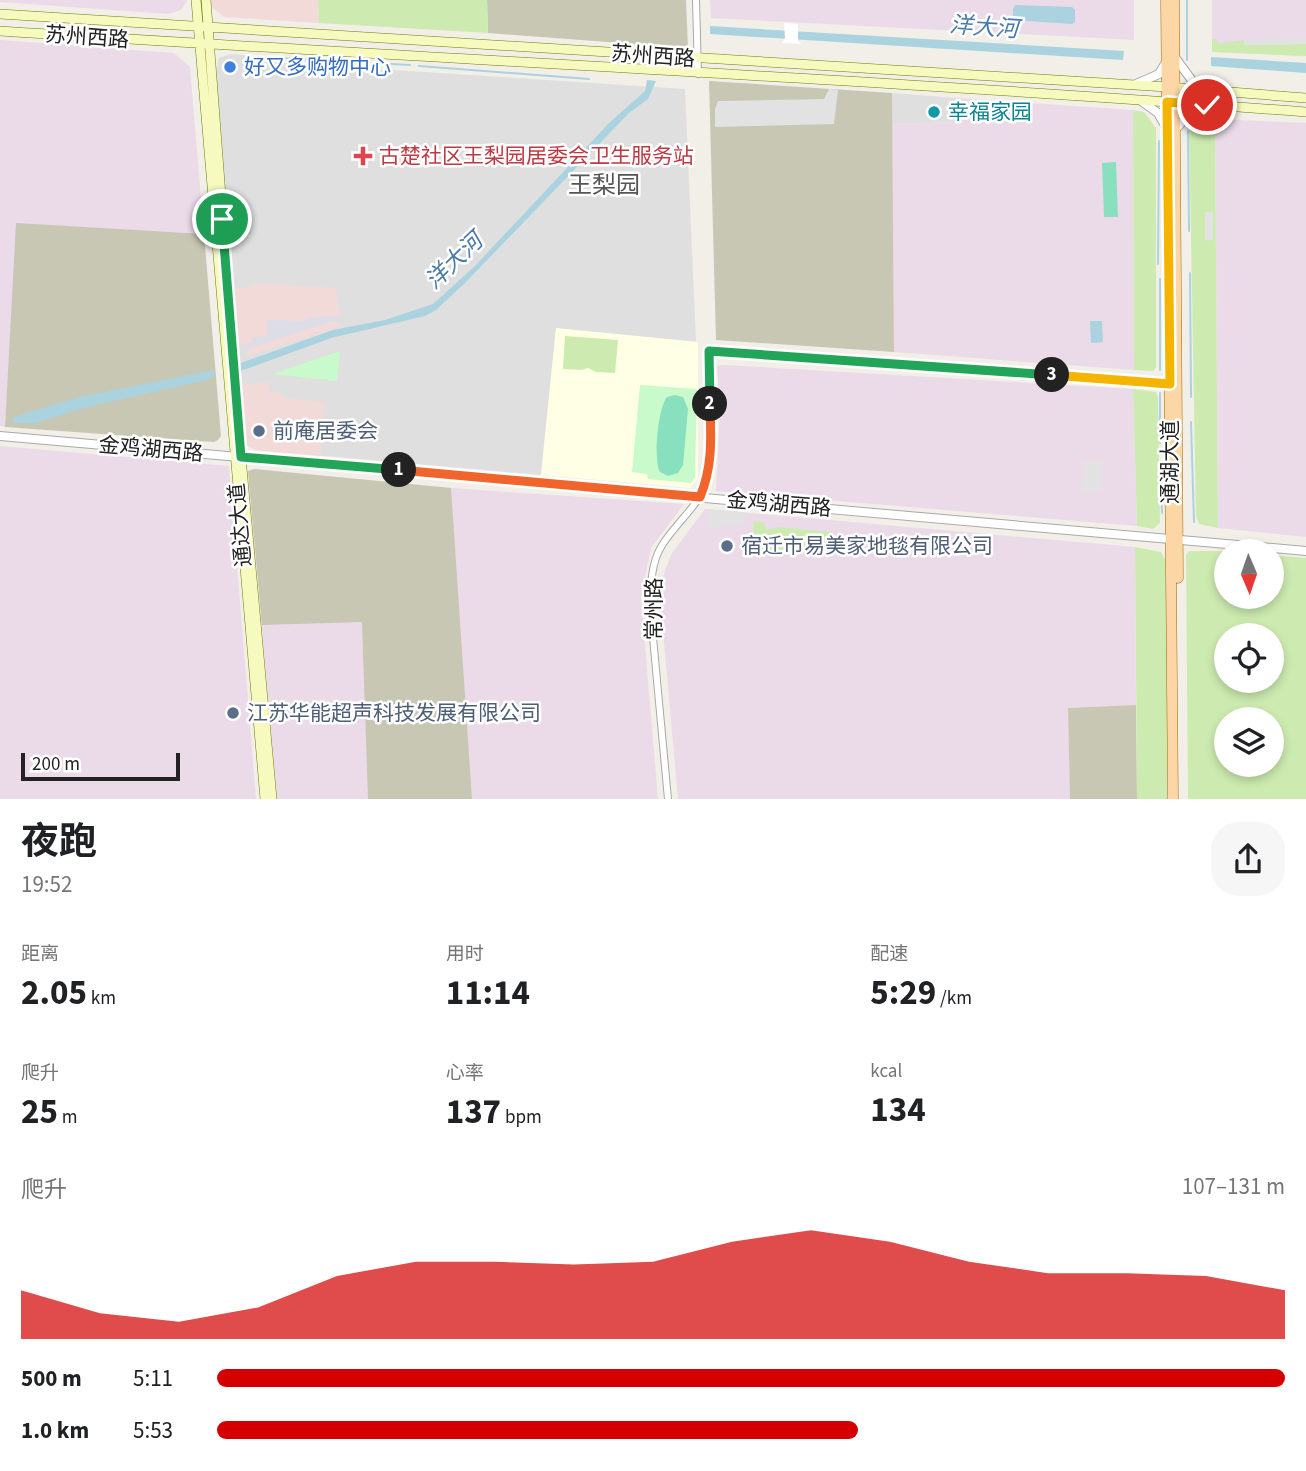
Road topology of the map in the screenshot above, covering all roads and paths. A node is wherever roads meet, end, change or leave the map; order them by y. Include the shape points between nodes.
1 (196, 0) edge
2 (206, 0) edge
3 (696, 0) edge
4 (1166, 0) edge
5 (1174, 0) edge
6 (0, 15) edge
7 (203, 28) junction
8 (0, 31) edge
9 (204, 44) junction
10 (669, 57) junction
11 (698, 59) junction
12 (1170, 59) junction
13 (733, 60) junction
14 (885, 69) junction
15 (668, 71) junction
16 (698, 74) junction
17 (732, 75) junction
18 (884, 84) junction
19 (1132, 85) junction
20 (1171, 88) junction
21 (1225, 92) junction
22 (1244, 94) junction
23 (1306, 98) edge
24 (1140, 100) junction
25 (1171, 102) junction
26 (1207, 105) junction
27 (1242, 108) junction
28 (1306, 113) edge
29 (1171, 130) junction
30 (1170, 384) junction
31 (0, 436) edge
32 (238, 456) junction
33 (700, 497) junction
34 (1174, 540) junction
35 (1306, 551) edge
36 (265, 799) edge
37 (272, 799) edge
38 (668, 799) edge
39 (1173, 799) edge
40 (1179, 799) edge

1 - 7 main road, 通达大道
2 - 7 main road, 通达大道
3 - 11 street
4 - 12 main road, 通湖大道
5 - 12 main road, 通湖大道
6 - 7 main road, 苏州西路
7 - 9 main road, 通达大道
7 - 10 main road, 苏州西路
8 - 9 main road, 苏州西路
9 - 15 main road, 苏州西路
9 - 32 main road, 通达大道
10 - 11 main road, 苏州西路
10 - 15 street
11 - 13 main road, 苏州西路
11 - 16 street
12 - 19 street via 1154,77
12 - 20 main road, 通湖大道
12 - 21 street via 1193,82
13 - 14 main road, 苏州西路
13 - 17 street
14 - 18 street
14 - 19 main road, 苏州西路
15 - 16 main road, 苏州西路
16 - 17 main road, 苏州西路
17 - 18 main road, 苏州西路
18 - 24 main road, 苏州西路
19 - 20 main road, 苏州西路
20 - 21 main road, 苏州西路
20 - 25 main road, 通湖大道
21 - 22 main road, 苏州西路
22 - 23 main road, 苏州西路
22 - 27 street
24 - 25 main road, 苏州西路
24 - 29 street
25 - 26 main road, 苏州西路
25 - 29 main road, 通湖大道
26 - 27 main road, 苏州西路
26 - 29 street
27 - 28 main road, 苏州西路
29 - 30 main road, 通湖大道
29 - 34 main road, 通湖大道
30 - 33 street, 常州路 via 709,351 711,455
30 - 34 main road, 通湖大道
31 - 32 street, 金鸡湖西路
32 - 33 street, 金鸡湖西路
32 - 36 main road, 通达大道
32 - 37 main road, 通达大道
33 - 34 street, 金鸡湖西路
33 - 38 street, 常州路 via 660,548 651,577
34 - 35 street, 金鸡湖西路
34 - 39 main road, 通湖大道
34 - 40 main road, 通湖大道

